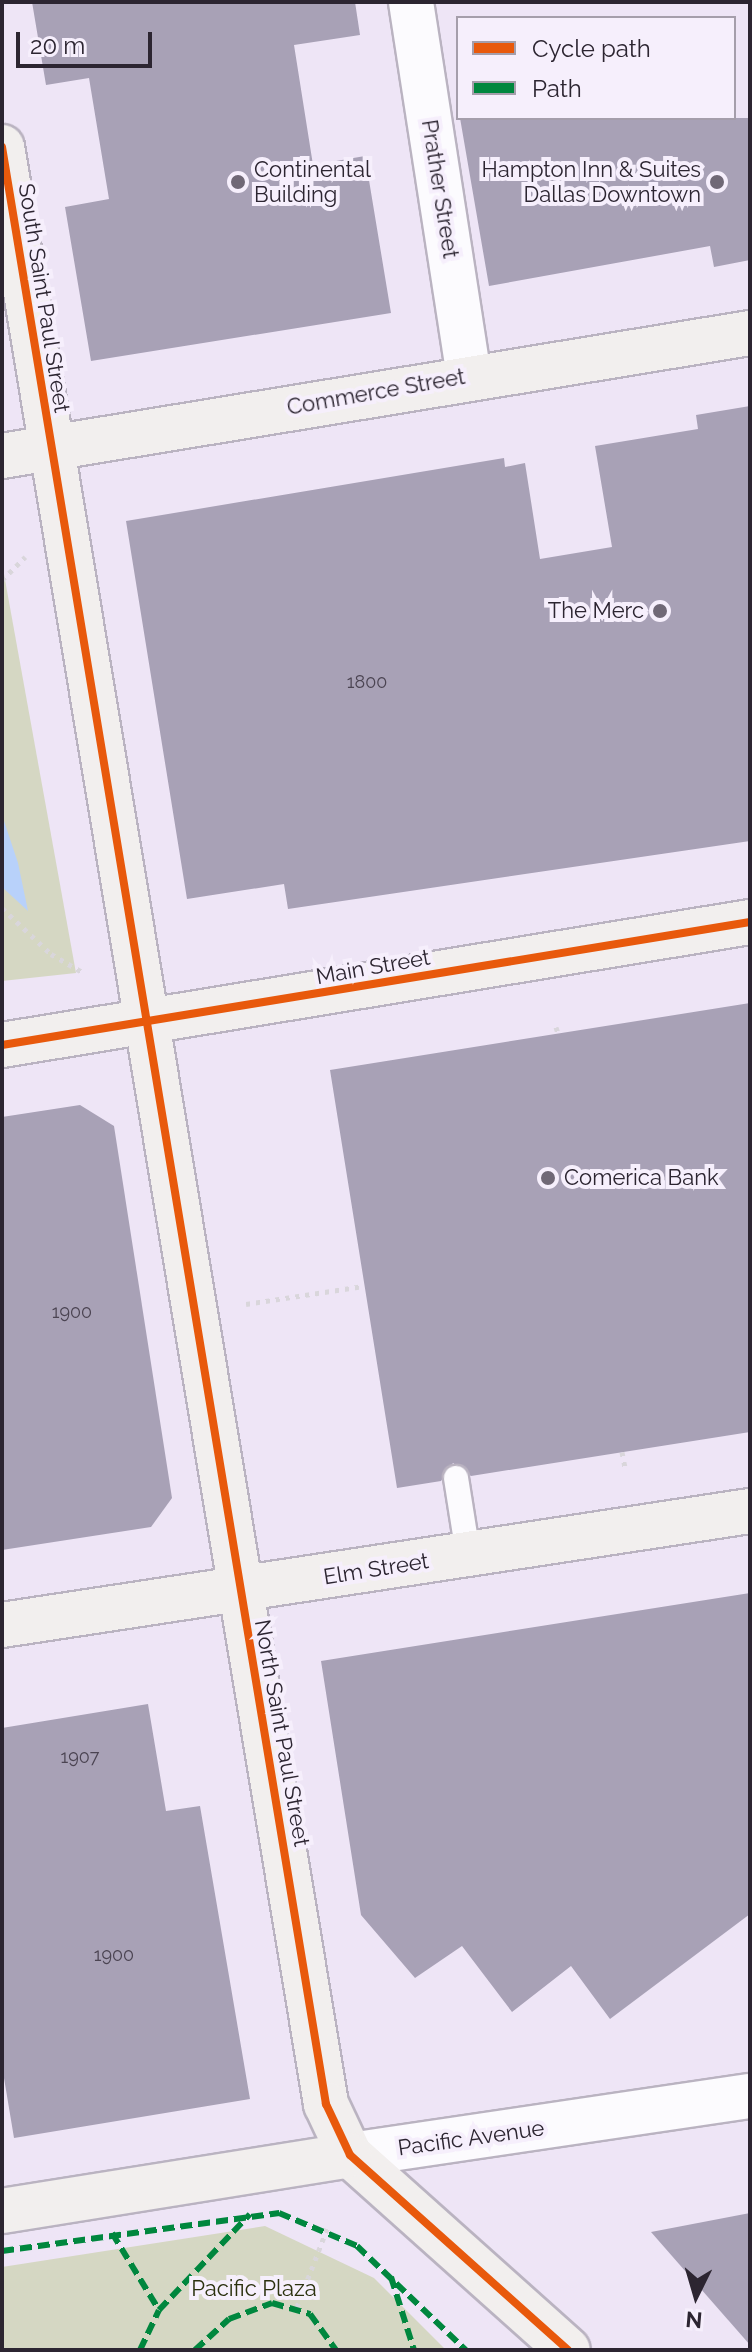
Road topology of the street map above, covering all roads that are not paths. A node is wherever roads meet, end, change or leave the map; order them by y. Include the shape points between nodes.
1 (411, 2) edge
2 (2, 147) edge
3 (750, 333) edge
4 (469, 376) junction
5 (49, 448) junction
6 (2, 456) edge
7 (750, 922) edge
8 (145, 1023) junction
9 (2, 1045) edge
10 (456, 1478) dead end
11 (750, 1511) edge
12 (468, 1554) junction
13 (239, 1589) junction
14 (2, 1625) edge
15 (750, 2096) edge
16 (350, 2155) junction
17 (2, 2211) edge
18 (568, 2350) edge

1 - 4 street, Prather Street
2 - 5 street, South Saint Paul Street
3 - 4 street, Commerce Street
4 - 5 street, Commerce Street
5 - 6 street, Commerce Street
5 - 8 street, South Saint Paul Street
7 - 8 street, Main Street
8 - 9 street, Main Street
8 - 13 street, North Saint Paul Street
10 - 12 lane
11 - 12 street, Elm Street
12 - 13 street, Elm Street
13 - 14 street, Elm Street
13 - 16 street, North Saint Paul Street via 326,2104
15 - 16 street, Pacific Avenue
16 - 17 street, Pacific Avenue
16 - 18 street, North Saint Paul Street

